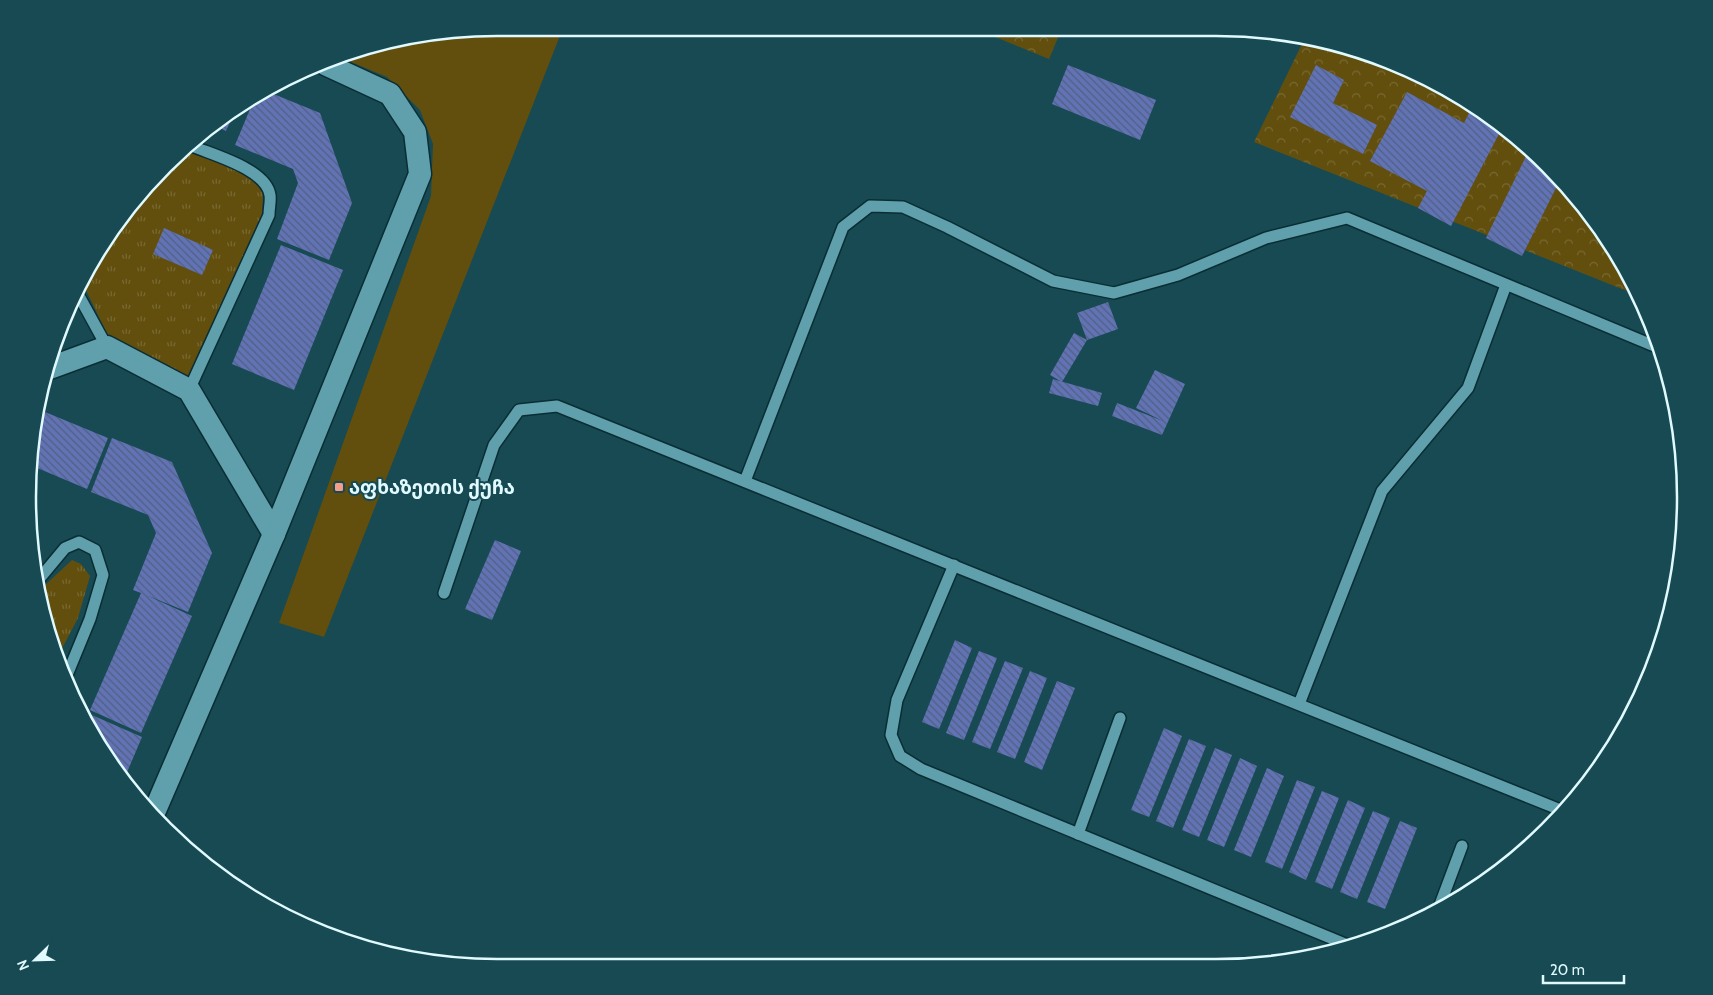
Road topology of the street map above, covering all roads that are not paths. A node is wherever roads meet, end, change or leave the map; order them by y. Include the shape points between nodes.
1 (332, 67) edge
2 (197, 148) edge
3 (1506, 285) junction
4 (81, 299) edge
5 (1650, 344) edge
6 (107, 347) junction
7 (56, 365) edge
8 (189, 390) junction
9 (745, 481) junction
10 (274, 534) junction
11 (954, 565) junction
12 (43, 575) edge
13 (444, 593) dead end
14 (69, 669) edge
15 (1299, 704) junction
16 (1120, 718) dead end
17 (156, 808) edge
18 (1556, 808) edge
19 (1078, 834) junction
20 (1462, 846) dead end
21 (1442, 899) edge
22 (1339, 942) edge

1 - 10 street via 390,94 414,132 420,174
2 - 8 lane via 246,168 263,180 270,194 269,215
3 - 5 lane
3 - 9 lane via 1346,218 1266,238 1178,275 1114,293 1053,280 903,207 870,206 843,227
3 - 15 lane via 1468,388 1382,491
4 - 6 lane
6 - 7 street
6 - 8 street
8 - 10 street
9 - 11 lane
9 - 13 lane via 557,406 519,410 494,445
10 - 17 street
11 - 15 lane
11 - 19 lane via 897,700 891,735 900,756 921,769
12 - 14 lane via 65,548 79,542 95,550 103,576
15 - 18 lane
16 - 19 lane
19 - 22 lane
20 - 21 lane

